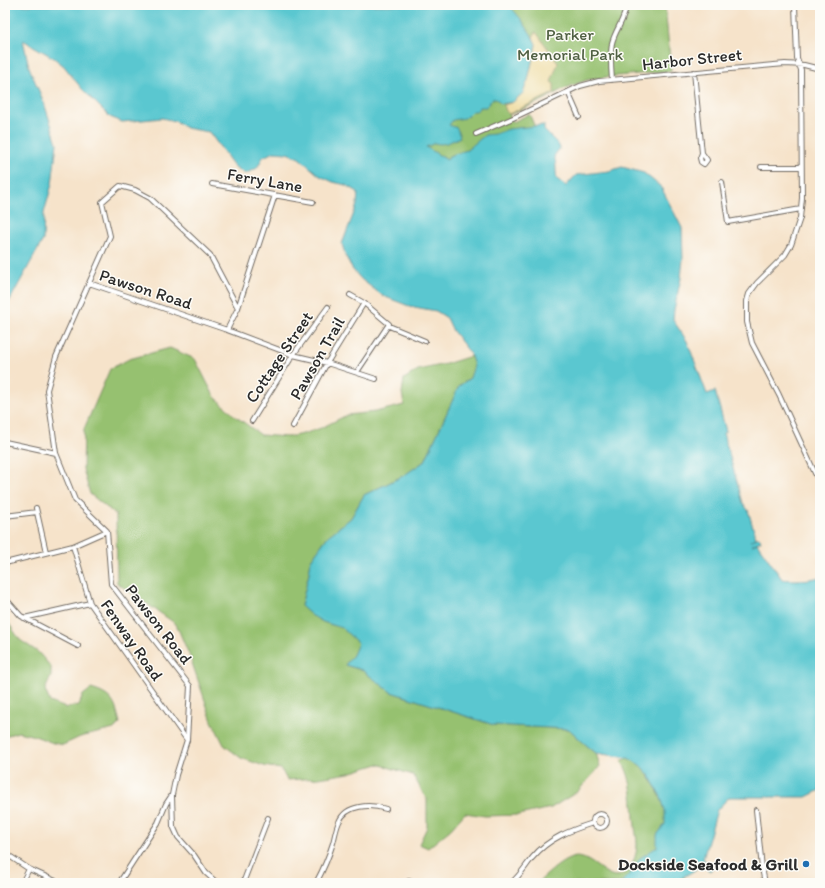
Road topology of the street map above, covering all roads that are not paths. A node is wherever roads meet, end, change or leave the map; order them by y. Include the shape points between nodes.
1 (626, 5) edge
2 (795, 5) edge
3 (799, 64) junction
4 (820, 69) edge
5 (694, 72) junction
6 (612, 80) junction
7 (568, 92) junction
8 (579, 117) dead end
9 (476, 134) dead end
10 (702, 153) dead end
11 (761, 167) dead end
12 (801, 167) junction
13 (722, 182) dead end
14 (212, 184) dead end
15 (275, 195) junction
16 (313, 202) dead end
17 (801, 209) junction
18 (89, 283) junction
19 (350, 295) dead end
20 (364, 303) junction
21 (328, 307) dead end
22 (238, 308) junction
23 (389, 326) junction
24 (227, 330) junction
25 (425, 341) dead end
26 (293, 355) junction
27 (327, 363) junction
28 (357, 372) junction
29 (376, 379) dead end
30 (252, 421) dead end
31 (293, 426) dead end
32 (5, 442) edge
33 (56, 453) junction
34 (820, 484) edge
35 (5, 516) edge
36 (107, 531) junction
37 (72, 546) junction
38 (46, 552) junction
39 (5, 563) edge
40 (5, 598) edge
41 (90, 603) junction
42 (24, 618) junction
43 (78, 646) dead end
44 (187, 740) junction
45 (172, 795) junction
46 (386, 809) dead end
47 (756, 810) dead end
48 (268, 818) dead end
49 (593, 823) dead end
50 (5, 853) edge
51 (30, 869) junction
52 (22, 883) edge
53 (60, 883) edge
54 (118, 883) edge
55 (217, 883) edge
56 (243, 883) edge
57 (316, 883) edge
58 (405, 883) edge
59 (415, 883) edge
60 (511, 883) edge
61 (765, 883) edge

1 - 6 street via 612,43
2 - 3 street
3 - 4 street, Harbor Street
3 - 5 street, Harbor Street
3 - 12 street
5 - 6 street, Harbor Street
5 - 10 street
6 - 7 street, Harbor Street via 587,84
7 - 8 street
7 - 9 street, Harbor Street
11 - 12 street
12 - 17 street
13 - 17 street via 728,222
14 - 15 street, Ferry Lane
15 - 16 street, Ferry Lane
15 - 22 street
17 - 34 street via 792,245 749,294 747,322 752,343
18 - 22 street via 110,236 102,202 120,186 124,186 150,198 210,255
18 - 24 street, Pawson Road
18 - 33 street, Pawson Road via 56,357 47,390
19 - 20 street
20 - 23 street
20 - 27 street, Pawson Trail
21 - 26 street, Cottage Street
22 - 24 street
23 - 25 street
23 - 28 street
24 - 26 street, Pawson Road
26 - 27 street, Pawson Road
26 - 30 street, Cottage Street
27 - 28 street, Pawson Road
27 - 31 street, Pawson Trail
28 - 29 street, Pawson Road
32 - 33 street
33 - 36 street, Pawson Road via 75,500
35 - 38 street via 36,510
36 - 37 street
36 - 44 street, Pawson Road via 111,584 190,686
37 - 38 street
37 - 41 street, Fenway Road
38 - 39 street
40 - 42 street
41 - 42 street
41 - 44 street, Fenway Road
42 - 43 street
44 - 45 street, Pawson Road
45 - 54 street, Pawson Road via 158,823
45 - 55 street via 173,826 178,837
46 - 57 street via 366,805 353,809 339,820 333,844
47 - 61 street
48 - 56 street
49 - 60 street via 565,833 545,846
50 - 51 street
51 - 52 street
51 - 53 street
58 - 59 street

